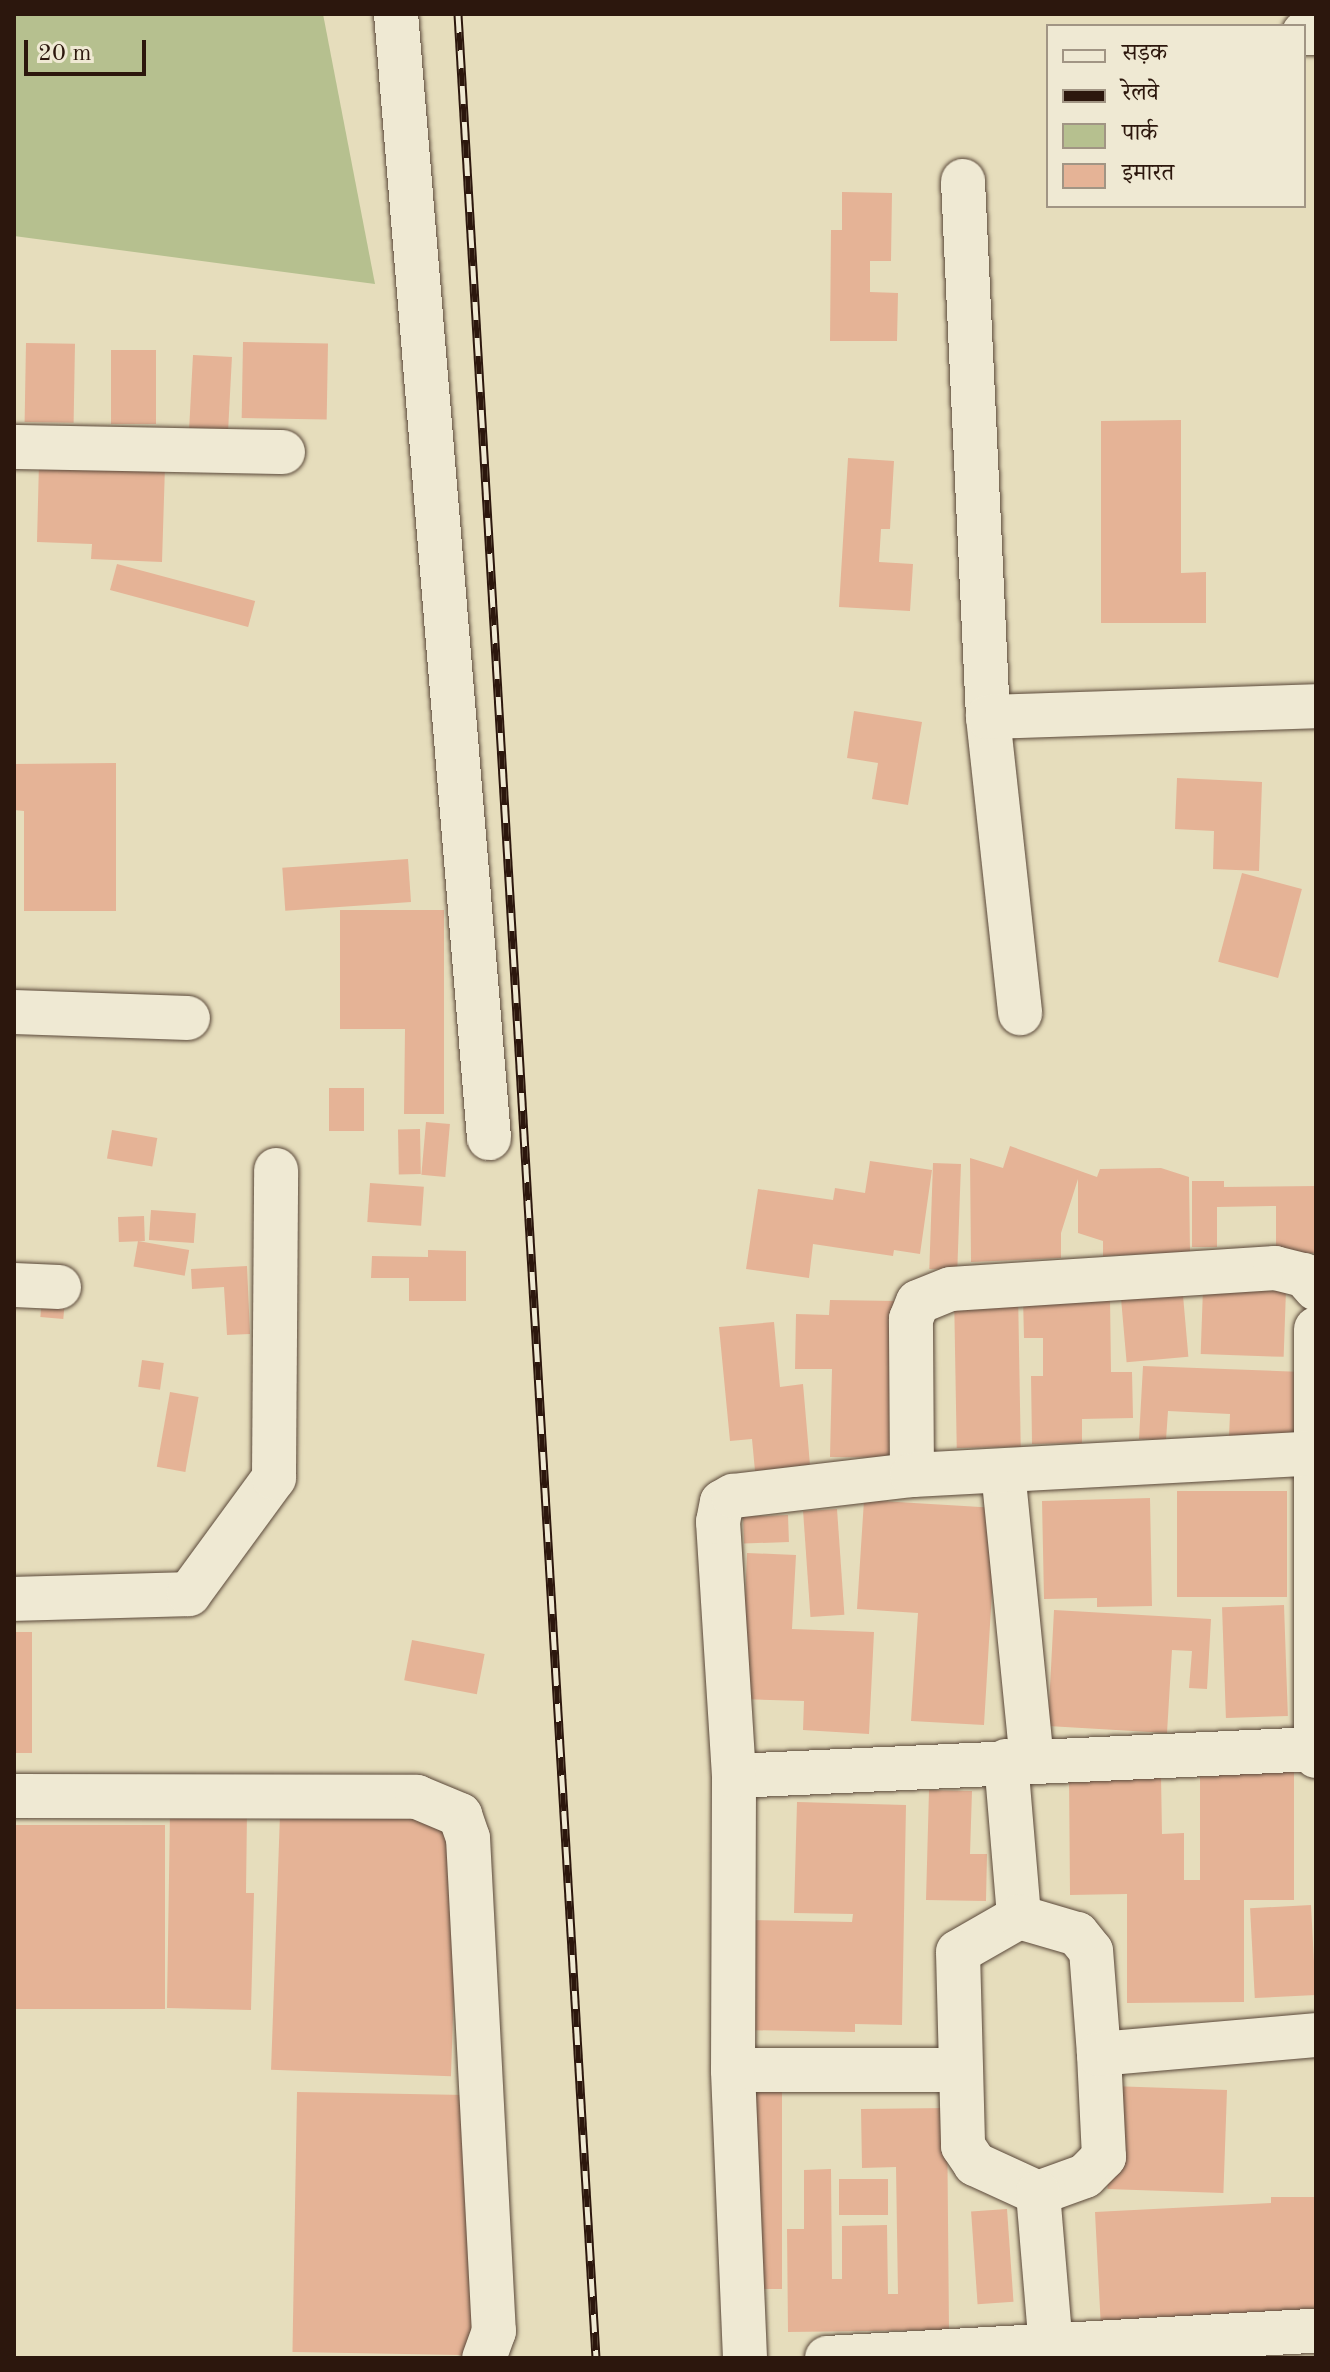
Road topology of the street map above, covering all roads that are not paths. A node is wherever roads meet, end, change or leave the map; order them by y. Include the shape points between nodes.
1 (396, 14) edge
2 (963, 181) dead end
3 (14, 447) edge
4 (283, 452) dead end
5 (1316, 706) edge
6 (988, 717) junction
7 (14, 1012) edge
8 (1020, 1013) dead end
9 (188, 1018) dead end
10 (489, 1138) dead end
11 (276, 1170) dead end
12 (14, 1285) edge
13 (59, 1287) dead end
14 (1316, 1289) edge
15 (1316, 1329) edge
16 (1316, 1453) edge
17 (1003, 1471) junction
18 (912, 1475) junction
19 (14, 1599) edge
20 (1316, 1749) edge
21 (1316, 1756) edge
22 (1019, 1761) junction
23 (734, 1776) junction
24 (14, 1796) edge
25 (1019, 1917) junction
26 (1316, 2035) edge
27 (1099, 2054) junction
28 (733, 2070) junction
29 (960, 2070) junction
30 (1038, 2193) junction
31 (1316, 2331) edge
32 (1051, 2351) edge
33 (484, 2358) edge
34 (745, 2358) edge
35 (827, 2358) edge

1 - 10 street
2 - 6 street
3 - 4 street
5 - 6 street
6 - 8 street
7 - 9 street
11 - 19 street via 274,1478 189,1594
12 - 13 street
14 - 18 street via 1304,1275 1275,1268 951,1289 918,1302 911,1319
15 - 16 street
16 - 17 street
16 - 20 street
17 - 18 street
17 - 22 street
18 - 23 street via 733,1496 722,1502 718,1522
20 - 21 street
20 - 22 street
22 - 23 street
22 - 25 street
23 - 28 street
24 - 33 street via 417,1797 460,1815 468,1838 494,2331
25 - 27 street via 1077,1934 1091,1951
25 - 29 street via 958,1952
26 - 27 street
27 - 30 street via 1104,2157 1085,2176
28 - 29 street
28 - 34 street
29 - 30 street via 963,2146 975,2164
30 - 32 street
31 - 32 street
32 - 35 street

